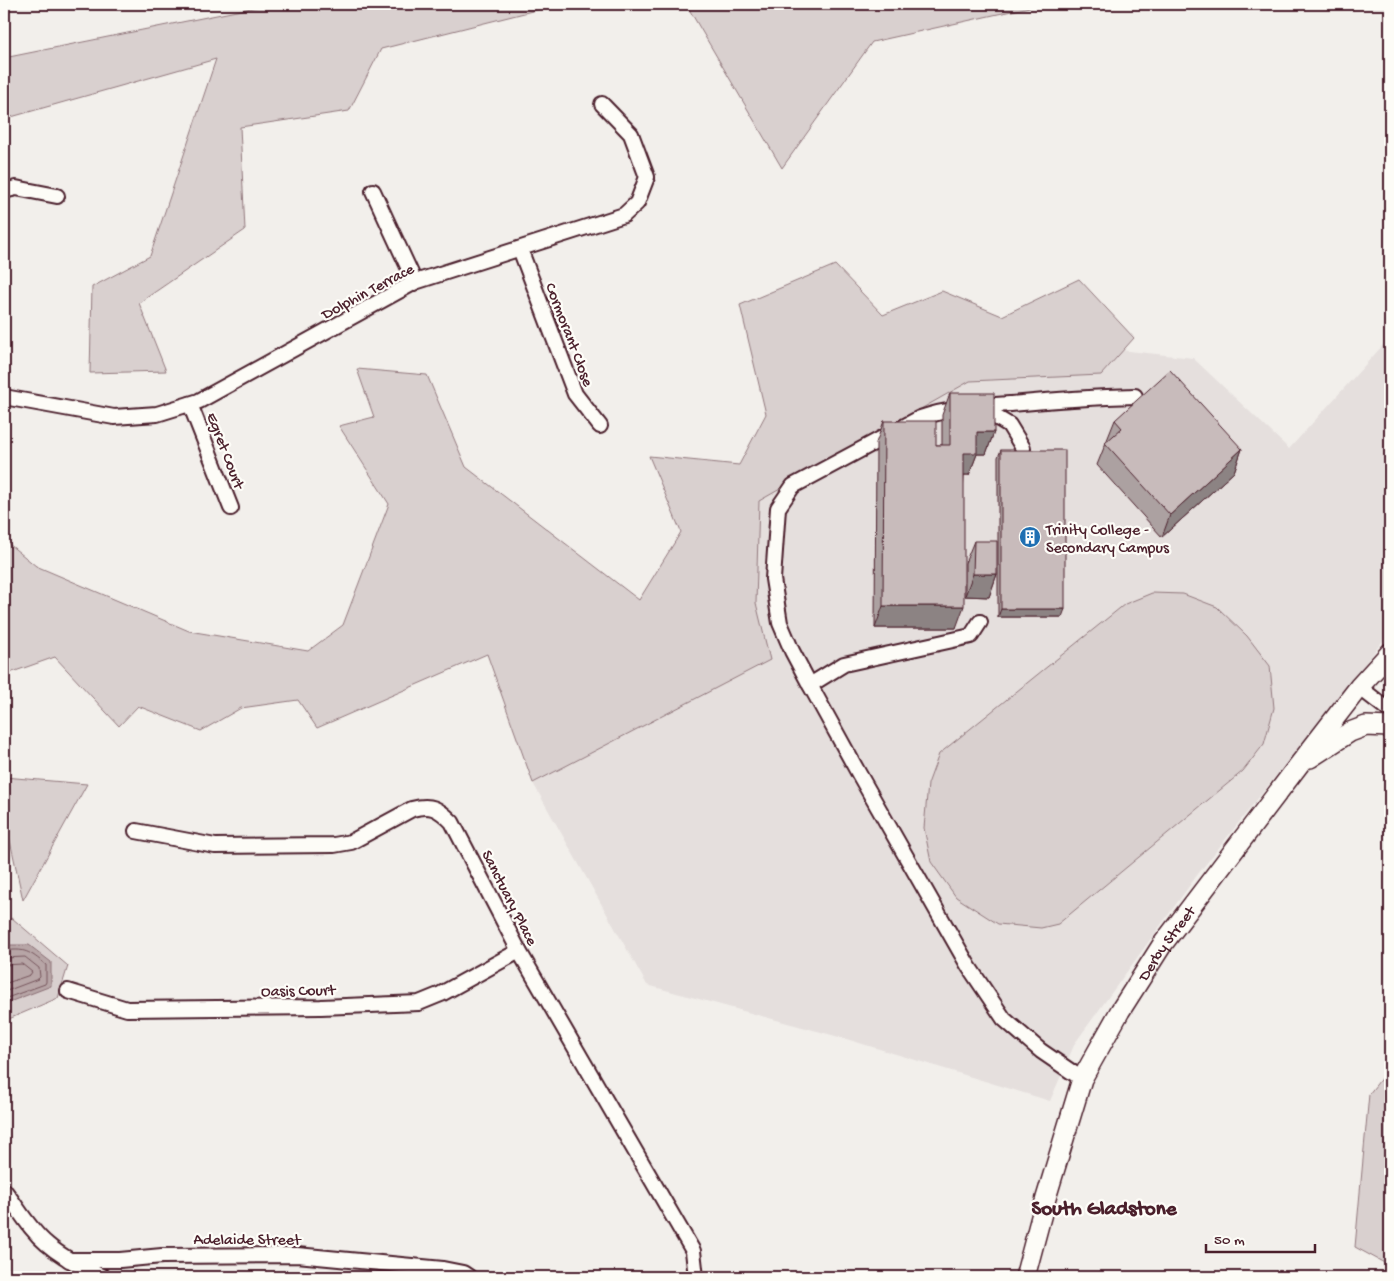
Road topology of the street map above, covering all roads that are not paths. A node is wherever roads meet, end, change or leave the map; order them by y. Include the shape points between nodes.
1 (602, 104) dead end
2 (4, 191) edge
3 (373, 191) dead end
4 (57, 196) dead end
5 (520, 249) junction
6 (414, 282) junction
7 (4, 396) edge
8 (1135, 396) dead end
9 (190, 404) junction
10 (979, 406) junction
11 (600, 426) dead end
12 (1023, 448) edge
13 (231, 508) dead end
14 (980, 622) dead end
15 (1390, 653) edge
16 (810, 685) junction
17 (1359, 687) junction
18 (1390, 711) edge
19 (1390, 728) edge
20 (1298, 766) junction
21 (136, 831) dead end
22 (519, 951) junction
23 (68, 991) dead end
24 (1082, 1079) junction
25 (4, 1190) edge
26 (69, 1260) junction
27 (466, 1275) edge
28 (103, 1277) edge
29 (696, 1277) edge
30 (1025, 1277) edge

1 - 5 street, Dolphin Terrace via 632,134 647,177 638,203 624,215
2 - 4 street via 16,188
3 - 6 street
5 - 6 street, Dolphin Terrace
5 - 11 street, Cormorant Close via 575,394
6 - 9 street, Dolphin Terrace
7 - 9 street, Dolphin Terrace via 114,417 157,414
8 - 10 street
9 - 13 street, Egret Court
10 - 12 street via 1009,425
10 - 16 street via 920,418 793,486 778,508 773,579 780,623
14 - 16 street via 971,636 844,664
15 - 17 main road, Derby Street
16 - 24 street via 968,967 1004,1019 1041,1051
17 - 18 street
17 - 20 main road, Derby Street
19 - 20 main road via 1366,726 1350,732
20 - 24 main road, Derby Street via 1162,945
21 - 22 street, Sanctuary Place via 214,846 334,845 351,842 412,809 436,808 452,822
22 - 23 street, Oasis Court via 419,1003 127,1009
22 - 29 street, Sanctuary Place via 693,1251
24 - 30 main road, Derby Street
25 - 26 street via 46,1243
26 - 27 street, Adelaide Street via 297,1255 407,1264
26 - 28 street

